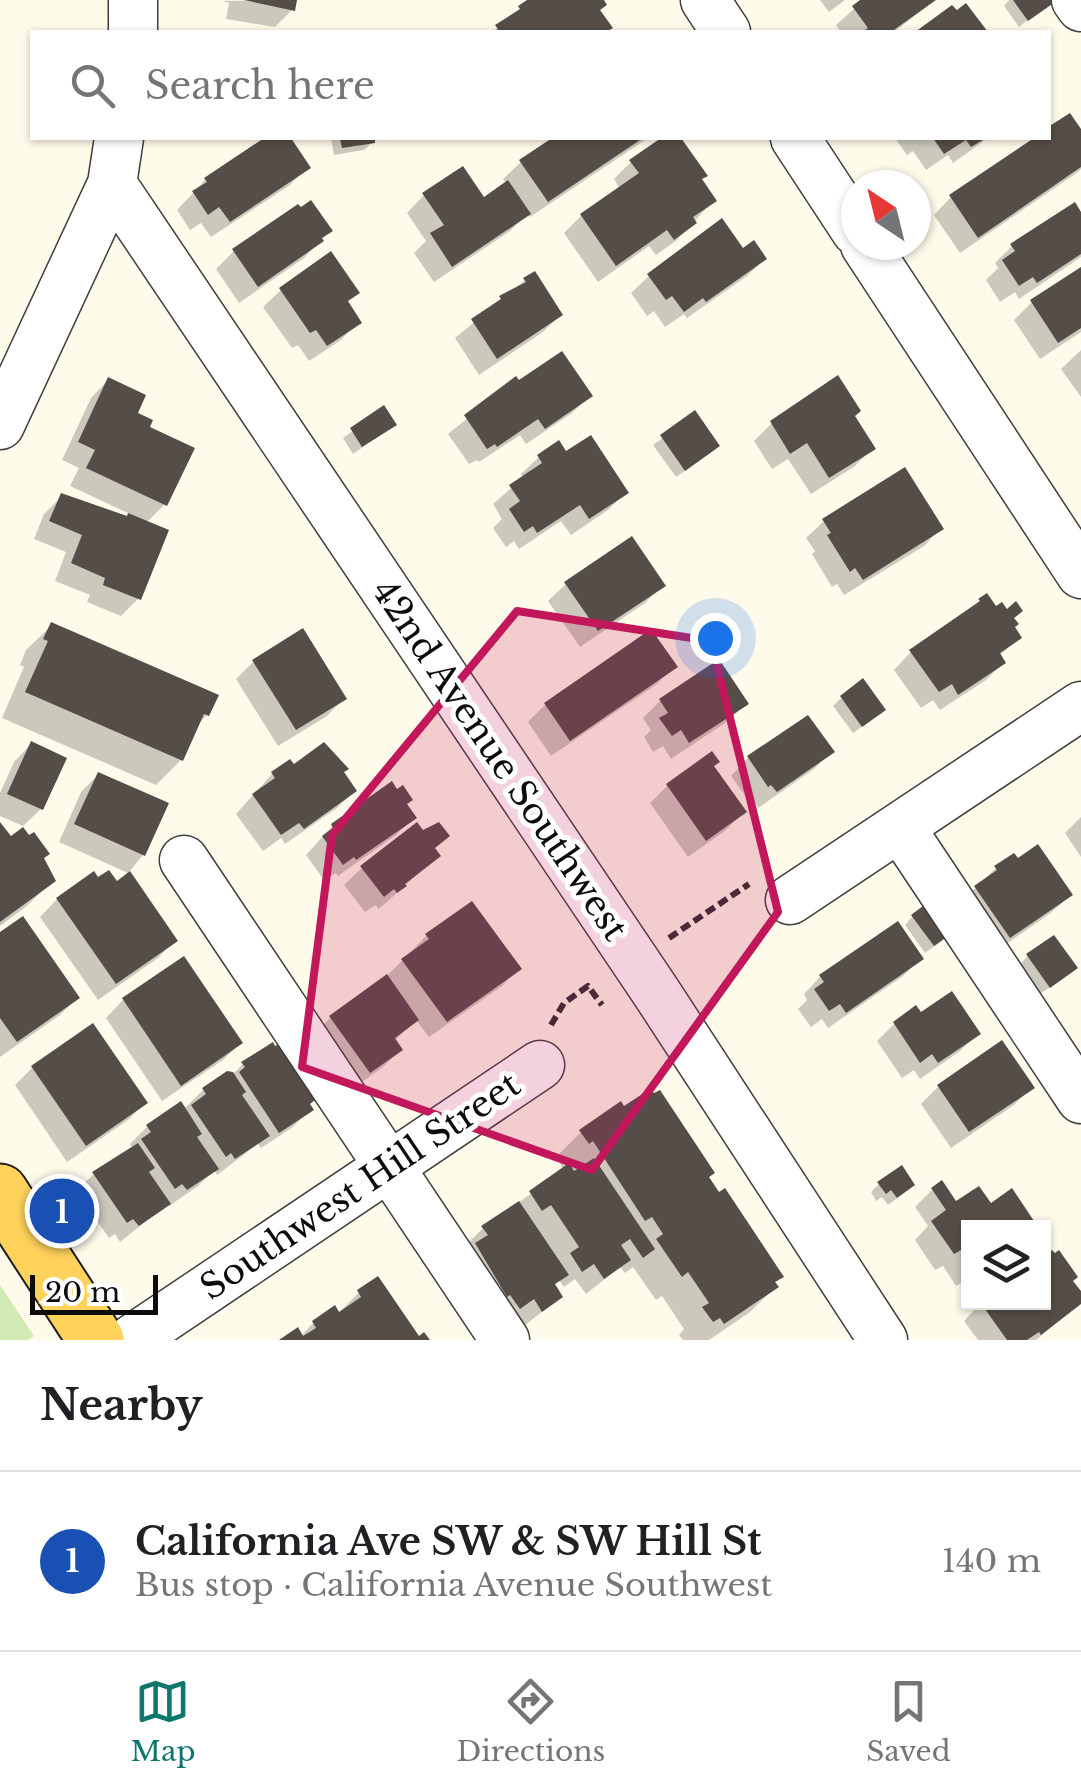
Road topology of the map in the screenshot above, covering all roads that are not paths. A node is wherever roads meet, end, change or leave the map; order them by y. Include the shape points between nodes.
1 (133, 0) edge
2 (705, 0) edge
3 (1076, 0) edge
4 (1081, 8) edge
5 (133, 30) edge
6 (725, 30) edge
7 (118, 140) edge
8 (796, 140) edge
9 (112, 184) junction
10 (841, 208) edge
11 (876, 260) edge
12 (0, 425) edge
13 (1081, 574) edge
14 (1081, 706) edge
15 (900, 827) junction
16 (184, 860) dead end
17 (770, 892) road end
18 (543, 1050) road end
19 (1081, 1099) edge
20 (389, 1167) junction
21 (0, 1192) edge
22 (96, 1340) edge
23 (130, 1340) edge
24 (505, 1340) edge
25 (883, 1340) edge

1 - 5 street
2 - 6 street
3 - 4 street
7 - 9 street
8 - 10 street
9 - 12 street
9 - 25 street, 42nd Avenue Southwest
11 - 13 street
14 - 15 street
15 - 17 street
15 - 19 street
16 - 20 street
18 - 20 street, Southwest Hill Street
20 - 23 street, Southwest Hill Street
20 - 24 street
21 - 22 main road

